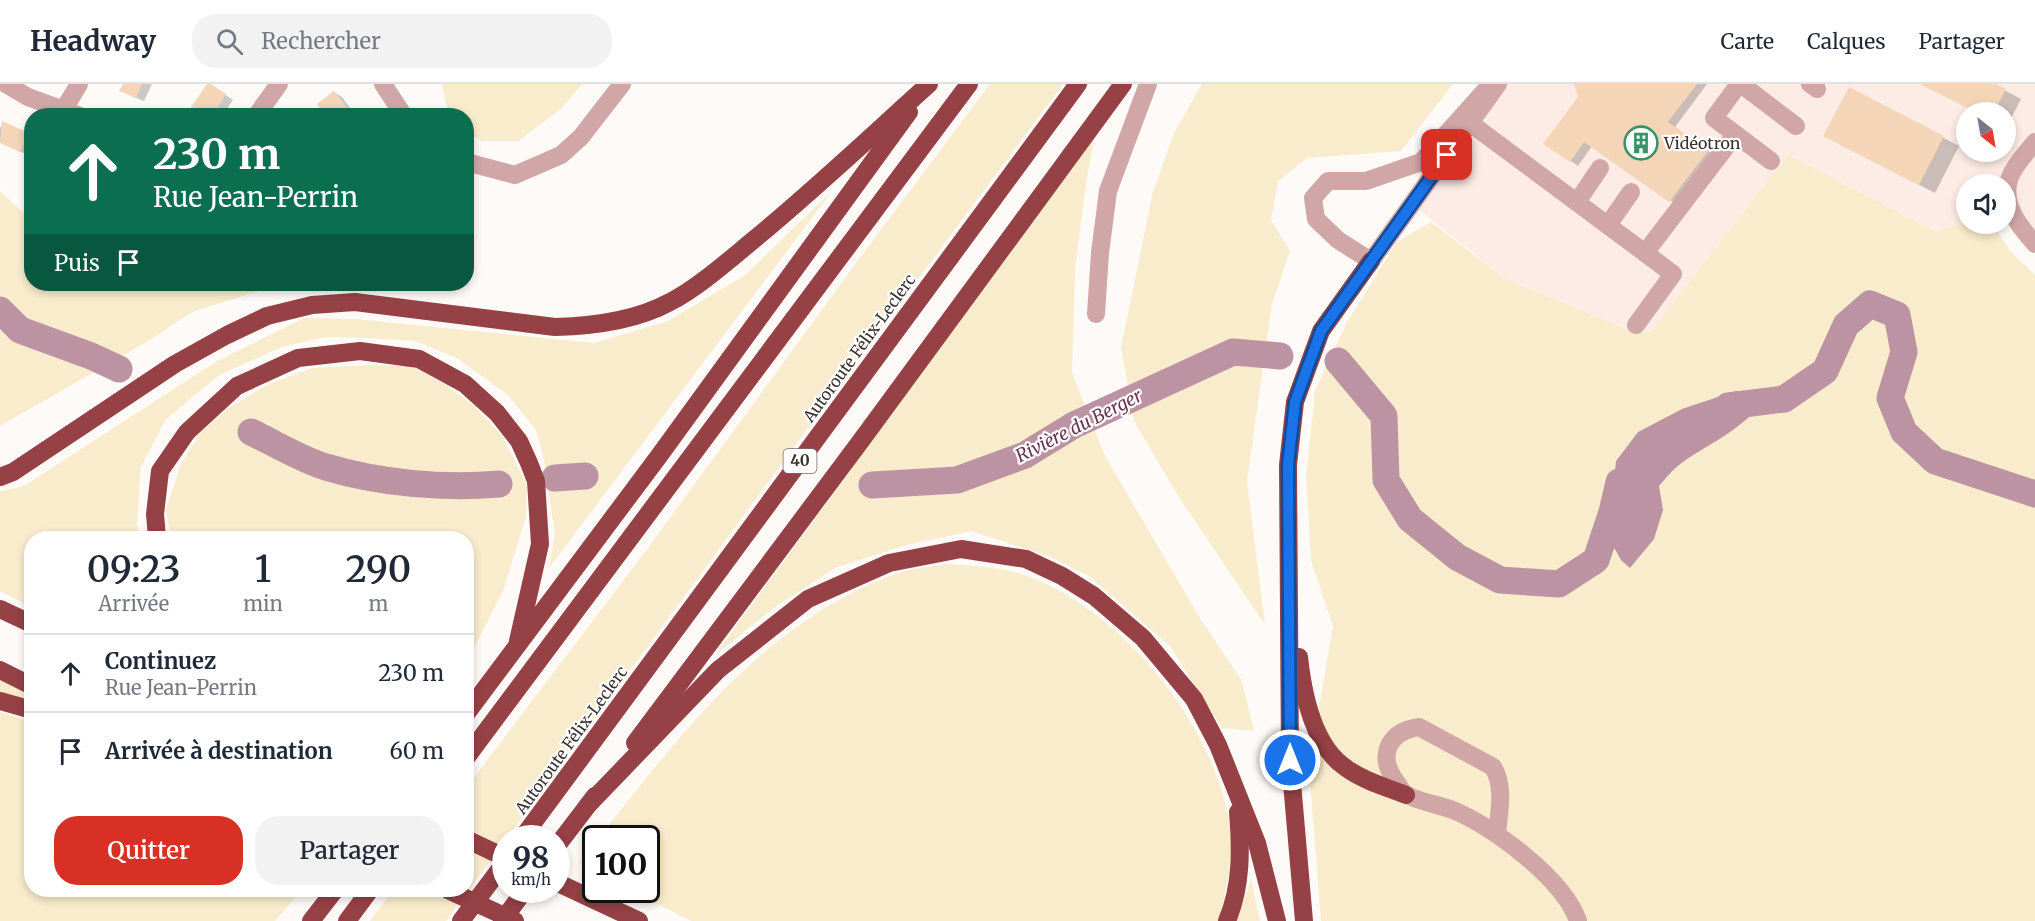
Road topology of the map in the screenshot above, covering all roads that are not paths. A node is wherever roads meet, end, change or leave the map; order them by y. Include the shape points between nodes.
1 (6, 84) edge
2 (79, 84) edge
3 (279, 84) edge
4 (383, 84) edge
5 (622, 84) edge
6 (930, 84) edge
7 (969, 84) edge
8 (1078, 84) edge
9 (1123, 84) edge
10 (1148, 84) edge
11 (1491, 84) edge
12 (1498, 84) edge
13 (1740, 84) edge
14 (60, 108) edge
15 (73, 108) edge
16 (261, 108) edge
17 (399, 108) edge
18 (1470, 123) junction
19 (1796, 126) dead end
20 (1735, 135) junction
21 (2035, 141) edge
22 (1771, 162) dead end
23 (474, 164) edge
24 (1600, 168) dead end
25 (1631, 192) dead end
26 (1576, 202) junction
27 (1608, 225) junction
28 (2035, 244) edge
29 (1645, 253) junction
30 (1371, 261) junction
31 (1096, 314) dead end
32 (1636, 325) dead end
33 (0, 477) edge
34 (156, 531) edge
35 (1288, 558) junction
36 (0, 609) edge
37 (24, 620) edge
38 (517, 647) junction
39 (0, 670) edge
40 (24, 682) edge
41 (0, 701) edge
42 (474, 703) edge
43 (24, 708) edge
44 (474, 747) edge
45 (1237, 792) junction
46 (1406, 795) junction
47 (588, 805) junction
48 (532, 825) edge
49 (570, 829) edge
50 (1497, 834) junction
51 (474, 843) edge
52 (492, 852) edge
53 (492, 878) edge
54 (570, 889) edge
55 (330, 897) edge
56 (365, 897) edge
57 (463, 897) edge
58 (515, 903) edge
59 (634, 919) edge
60 (311, 921) edge
61 (347, 921) edge
62 (461, 921) edge
63 (502, 921) edge
64 (515, 921) edge
65 (1227, 921) edge
66 (1277, 921) edge
67 (1304, 921) edge
68 (1578, 921) edge

1 - 14 street
2 - 15 street
3 - 16 street
4 - 17 street
5 - 23 street via 581,137 561,155 515,175
6 - 33 highway via 788,212 671,302 607,323 555,327 356,302 312,305 267,316 175,364
6 - 38 highway
7 - 44 highway
8 - 48 highway, Autoroute Félix-Leclerc / 40
9 - 47 highway
10 - 31 street via 1108,191
11 - 30 street via 1421,162 1366,181 1328,181 1313,198 1316,219 1338,240
12 - 18 street
13 - 19 street
13 - 20 street via 1714,118
18 - 26 street
18 - 30 street
20 - 22 street
20 - 29 street
21 - 28 street via 2010,176 2008,191 2018,224
24 - 26 street
25 - 27 street
26 - 27 street
27 - 29 street
29 - 32 street via 1673,274
30 - 35 highway via 1321,331 1295,402 1288,465
34 - 38 highway via 154,514 160,471 187,432 237,386 298,358 360,351 419,359 465,384 497,412 519,441 536,481 540,544
35 - 46 highway via 1308,710 1330,754 1346,768
35 - 67 highway via 1290,760
36 - 37 highway
38 - 42 highway
39 - 40 highway
41 - 43 highway
45 - 47 highway via 1194,699 1143,638 1094,596 1062,576 1026,559 962,549 889,563 808,599 718,670
45 - 65 highway via 1241,857 1239,881
45 - 66 highway via 1257,843
46 - 50 street via 1453,810
46 - 50 street via 1391,776 1388,747 1396,735 1419,728 1493,767 1501,790
47 - 49 highway
50 - 68 street via 1556,887
51 - 52 highway
53 - 62 highway
54 - 59 highway
55 - 60 highway
56 - 61 highway
57 - 64 highway, bridge
58 - 63 highway

